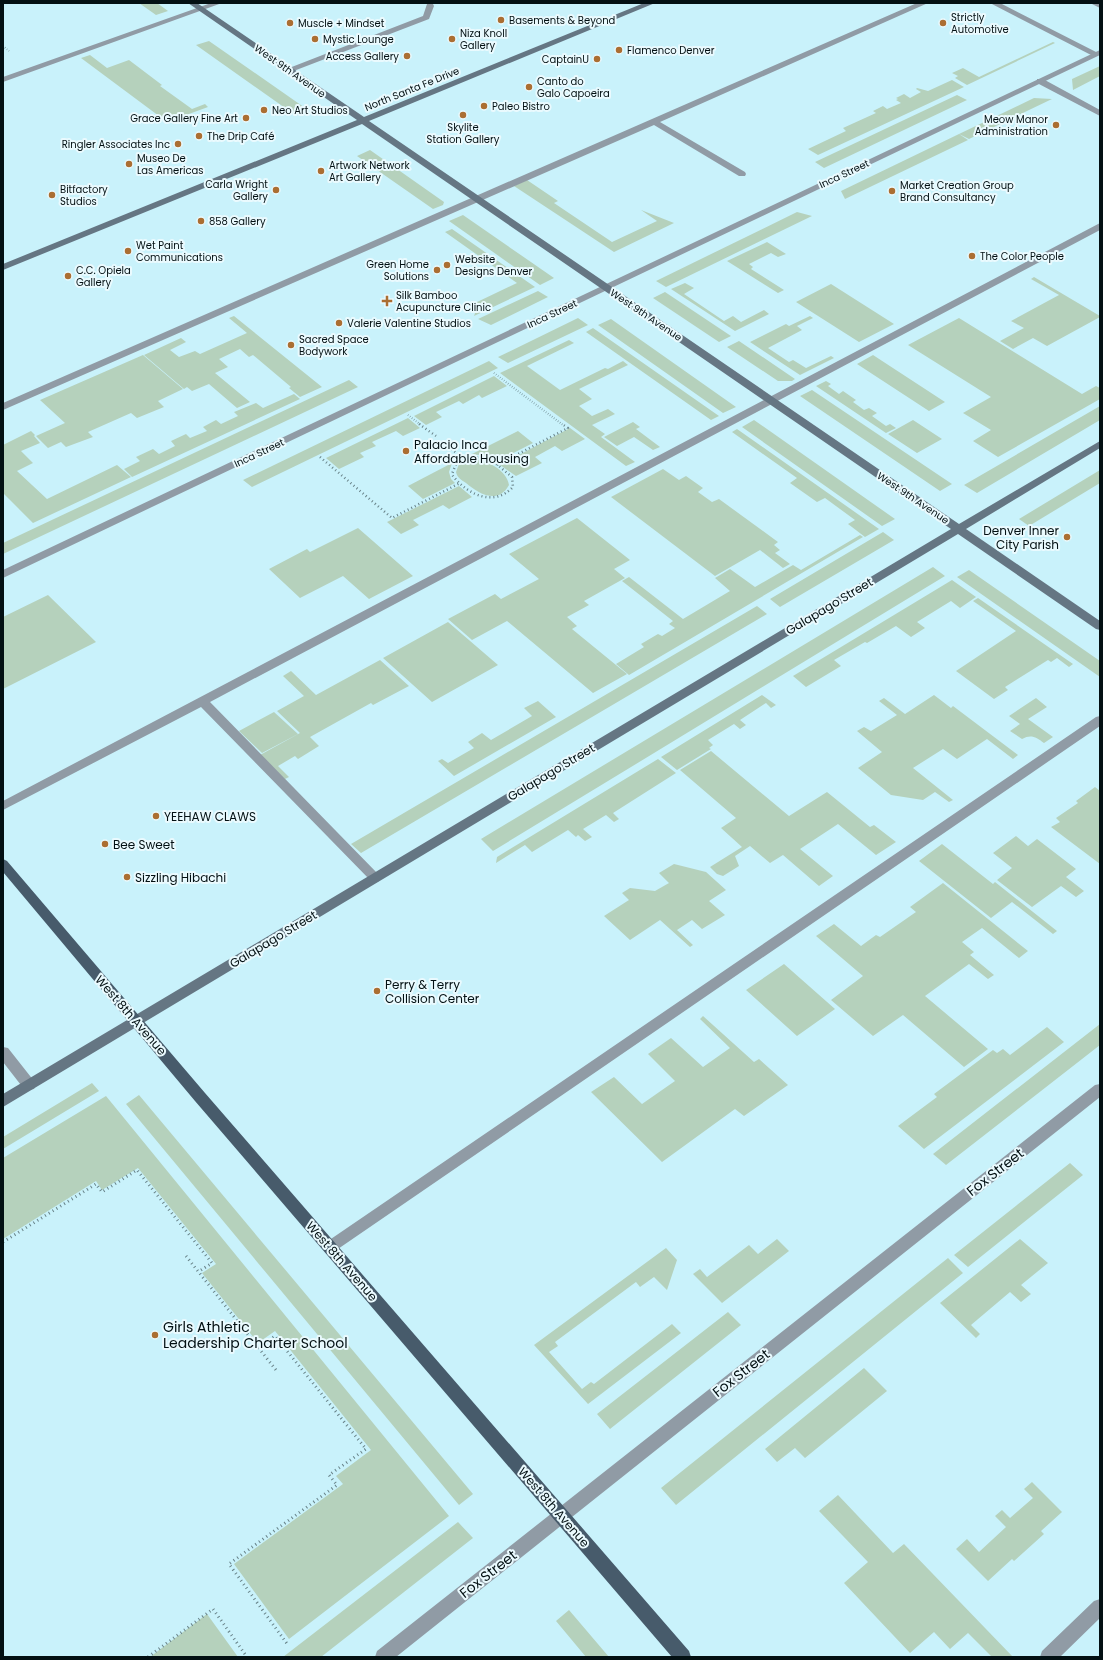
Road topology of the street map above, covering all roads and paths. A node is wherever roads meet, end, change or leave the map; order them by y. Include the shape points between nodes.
1 (192, 3) edge
2 (218, 3) edge
3 (651, 3) edge
4 (924, 3) edge
5 (994, 3) edge
6 (1094, 3) edge
7 (430, 6) dead end
8 (1100, 6) edge
9 (201, 9) junction
10 (1098, 54) edge
11 (288, 70) junction
12 (3, 80) edge
13 (1040, 81) junction
14 (1100, 113) edge
15 (362, 121) junction
16 (655, 122) junction
17 (742, 174) dead end
18 (477, 200) junction
19 (1100, 226) edge
20 (3, 267) edge
21 (606, 288) junction
22 (494, 373) dead end
23 (770, 400) junction
24 (3, 407) edge
25 (408, 414) dead end
26 (436, 436) dead end
27 (445, 444) dead end
28 (1100, 444) edge
29 (320, 457) dead end
30 (464, 459) junction
31 (497, 465) junction
32 (460, 483) junction
33 (958, 529) junction
34 (3, 574) edge
35 (1100, 626) edge
36 (202, 701) junction
37 (1100, 720) edge
38 (3, 806) edge
39 (3, 864) edge
40 (375, 878) junction
41 (136, 1021) junction
42 (3, 1052) edge
43 (29, 1085) junction
44 (1100, 1089) edge
45 (3, 1101) edge
46 (3, 1242) edge
47 (330, 1247) junction
48 (186, 1256) dead end
49 (198, 1272) junction
50 (258, 1348) junction
51 (276, 1370) dead end
52 (561, 1516) junction
53 (1100, 1607) edge
54 (288, 1645) dead end
55 (148, 1657) edge
56 (247, 1657) edge
57 (383, 1657) edge
58 (683, 1657) edge
59 (1048, 1657) edge

1 - 9 street, West 9th Avenue
2 - 9 street
3 - 15 street, North Santa Fe Drive
4 - 16 street
5 - 10 street
6 - 8 street
7 - 11 street via 426,17
9 - 11 street, West 9th Avenue
9 - 12 street
10 - 13 street, Inca Street
11 - 15 street, West 9th Avenue
13 - 14 street
13 - 21 street, Inca Street
15 - 18 street, West 9th Avenue
15 - 20 street, North Santa Fe Drive
16 - 17 street
16 - 18 street
18 - 21 street, West 9th Avenue
18 - 24 street
19 - 23 street
21 - 23 street, West 9th Avenue
21 - 34 street, Inca Street
22 - 31 path via 568,428
23 - 33 street, West 9th Avenue
23 - 36 street
25 - 26 path
27 - 30 path
28 - 33 street, Galapago Street
29 - 32 path via 392,518
30 - 31 path via 482,457
30 - 32 path via 453,468 452,474
31 - 32 path via 512,477 513,482 513,487 503,496 480,497
33 - 35 street, West 9th Avenue
33 - 40 street, Galapago Street
36 - 38 street
36 - 40 street
37 - 47 street
39 - 41 main road, West 8th Avenue
40 - 41 street, Galapago Street
41 - 43 street, Galapago Street
41 - 47 main road, West 8th Avenue
42 - 43 street
43 - 45 street, Galapago Street
44 - 52 street, Fox Street
46 - 49 path via 96,1184 102,1192 137,1170 212,1263
47 - 52 main road, West 8th Avenue
48 - 49 path
49 - 50 path
50 - 51 path
50 - 54 path via 275,1336 366,1448 330,1475 337,1485 229,1564
52 - 57 street, Fox Street
52 - 58 main road, West 8th Avenue
53 - 59 street
55 - 56 path via 212,1609

